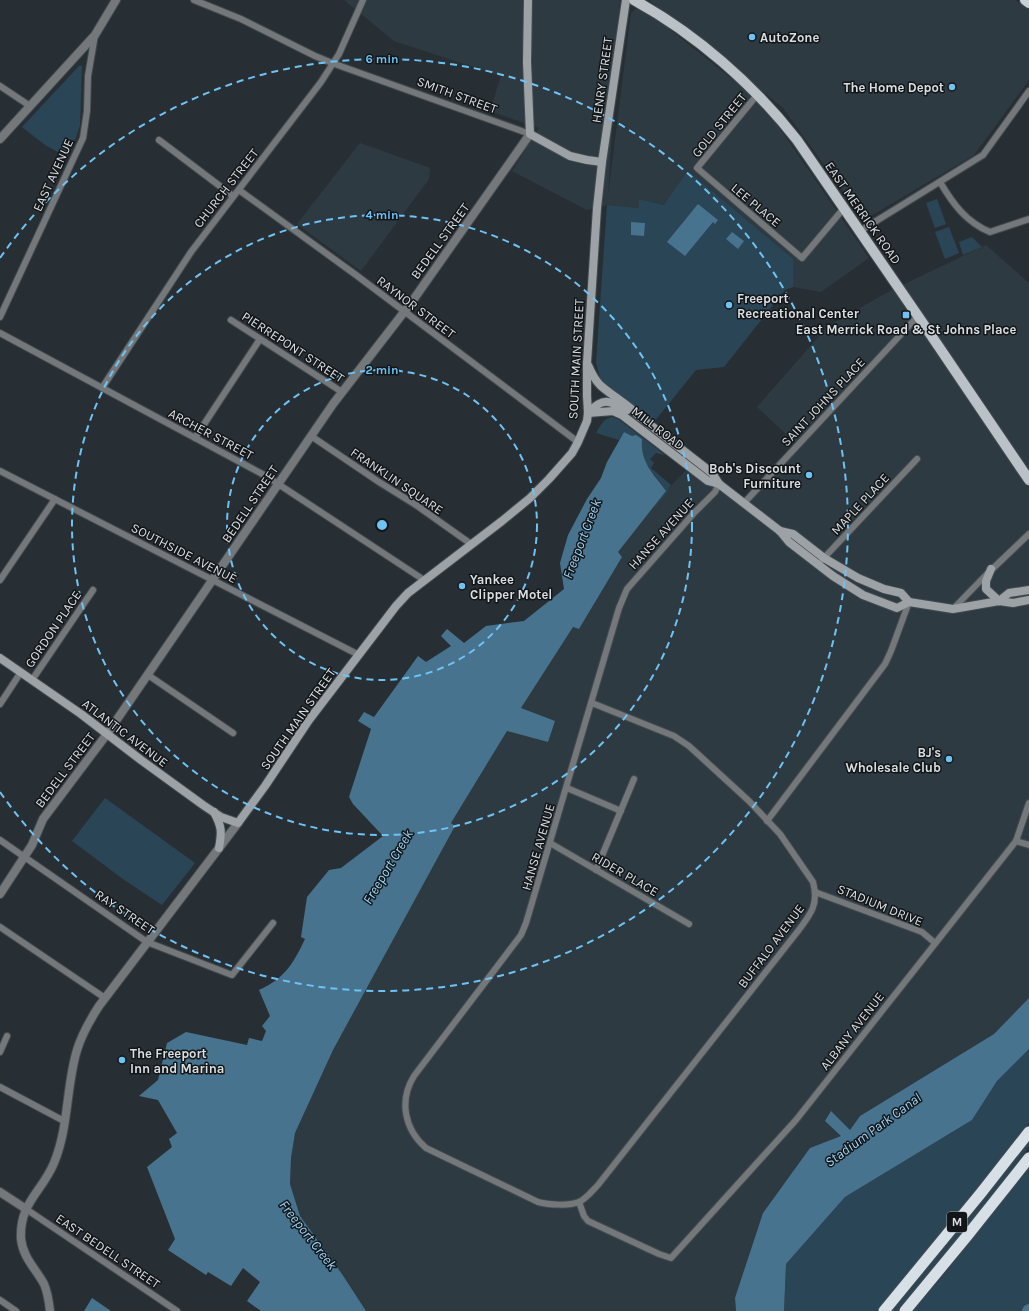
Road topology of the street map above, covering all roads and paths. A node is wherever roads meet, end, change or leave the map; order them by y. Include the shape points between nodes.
1 (116, 0) edge
2 (194, 0) edge
3 (363, 0) edge
4 (528, 0) edge
5 (626, 0) edge
6 (634, 0) edge
7 (1025, 0) edge
8 (1029, 3) edge
9 (95, 34) junction
10 (332, 63) junction
11 (0, 86) edge
12 (1029, 90) edge
13 (757, 96) junction
14 (30, 106) junction
15 (530, 134) junction
16 (0, 139) edge
17 (159, 140) dead end
18 (602, 162) junction
19 (697, 168) joint
20 (940, 182) junction
21 (239, 190) junction
22 (233, 196) junction
23 (844, 208) junction
24 (1029, 219) edge
25 (860, 231) junction
26 (404, 312) junction
27 (918, 316) junction
28 (0, 317) edge
29 (231, 320) dead end
30 (0, 333) edge
31 (260, 339) junction
32 (587, 363) junction
33 (102, 388) junction
34 (342, 392) junction
35 (588, 413) junction
36 (640, 417) junction
37 (311, 436) junction
38 (195, 438) junction
39 (578, 442) junction
40 (917, 459) dead end
41 (0, 471) edge
42 (1029, 480) edge
43 (278, 484) junction
44 (719, 484) junction
45 (55, 499) junction
46 (744, 504) junction
47 (780, 531) junction
48 (1029, 534) edge
49 (471, 544) junction
50 (824, 558) junction
51 (818, 565) junction
52 (991, 569) junction
53 (0, 580) edge
54 (212, 580) junction
55 (424, 580) junction
56 (93, 590) dead end
57 (1029, 590) edge
58 (1029, 600) edge
59 (999, 601) junction
60 (909, 602) junction
61 (953, 609) junction
62 (359, 655) junction
63 (0, 658) edge
64 (21, 672) junction
65 (148, 675) junction
66 (32, 680) junction
67 (592, 703) junction
68 (0, 704) edge
69 (233, 733) dead end
70 (107, 734) junction
71 (634, 780) dead end
72 (567, 788) junction
73 (1029, 803) edge
74 (621, 811) junction
75 (213, 812) junction
76 (767, 821) junction
77 (238, 823) junction
78 (0, 840) edge
79 (1016, 841) junction
80 (550, 843) junction
81 (1029, 845) edge
82 (219, 848) junction
83 (24, 857) junction
84 (596, 870) junction
85 (816, 892) junction
86 (0, 894) edge
87 (273, 923) dead end
88 (689, 924) dead end
89 (0, 927) edge
90 (147, 942) junction
91 (935, 943) junction
92 (105, 998) junction
93 (7, 1036) dead end
94 (0, 1052) edge
95 (0, 1088) edge
96 (64, 1121) junction
97 (1029, 1132) edge
98 (1029, 1158) edge
99 (0, 1192) edge
100 (579, 1202) junction
101 (26, 1209) junction
102 (0, 1300) edge
103 (16, 1311) edge
104 (50, 1311) edge
105 (177, 1311) edge
106 (884, 1311) edge
107 (905, 1311) edge

1 - 9 street
2 - 10 street, SMITH STREET via 241,19
3 - 10 street, CHURCH STREET via 339,54
4 - 15 main road
5 - 18 main road, HENRY STREET
6 - 13 main road, EAST MERRICK ROAD via 684,31
7 - 8 highway
9 - 14 street
9 - 28 street, EAST AVENUE via 88,76 83,138
10 - 15 street, SMITH STREET
10 - 21 street, CHURCH STREET via 321,82
11 - 14 street
12 - 20 street via 983,155
13 - 19 street, GOLD STREET
13 - 23 main road, EAST MERRICK ROAD via 797,140
14 - 16 street
15 - 18 main road, SMITH STREET via 570,156
15 - 26 street, BEDELL STREET
17 - 22 street
18 - 32 main road, SOUTH MAIN STREET
19 - 23 street, LEE PLACE via 802,258
20 - 24 street via 966,218 979,228 990,232
20 - 25 street
21 - 22 street, CHURCH STREET
21 - 26 street, RAYNOR STREET
22 - 33 street, CHURCH STREET via 191,252
23 - 25 main road, EAST MERRICK ROAD
25 - 27 main road, EAST MERRICK ROAD
26 - 34 street, BEDELL STREET
26 - 39 street, RAYNOR STREET
27 - 42 main road, EAST MERRICK ROAD
27 - 46 street, SAINT JOHNS PLACE
29 - 31 street, PIERREPONT STREET
30 - 33 street, ARCHER STREET
31 - 34 street, PIERREPONT STREET
31 - 38 street
32 - 35 main road, SOUTH MAIN STREET
32 - 36 main road, MILL ROAD via 599,384
33 - 38 street, ARCHER STREET
34 - 37 street, BEDELL STREET
35 - 36 main road, MILL ROAD via 596,404 613,402
35 - 39 main road, SOUTH MAIN STREET
35 - 44 main road, MILL ROAD via 613,411 622,415 708,481
36 - 44 main road, MILL ROAD via 712,473
37 - 43 street, BEDELL STREET
37 - 49 street, FRANKLIN SQUARE
38 - 43 street, ARCHER STREET
39 - 49 main road, SOUTH MAIN STREET via 564,462 530,498
40 - 50 street, MAPLE PLACE
41 - 45 street, SOUTHSIDE AVENUE
43 - 54 street, BEDELL STREET
43 - 55 street, ARCHER STREET
44 - 46 main road, MILL ROAD
44 - 67 street, HANSE AVENUE via 715,492 627,589
45 - 53 street
45 - 54 street, SOUTHSIDE AVENUE
46 - 47 main road, MILL ROAD
47 - 50 main road, MILL ROAD via 793,534
47 - 51 main road, MILL ROAD via 789,542
48 - 52 street
49 - 55 main road, SOUTH MAIN STREET
50 - 51 street, MAPLE PLACE
50 - 60 main road, MILL ROAD via 858,578 901,593
51 - 60 main road, MILL ROAD via 863,595 897,608
52 - 59 main road via 986,589
52 - 61 street
54 - 62 street, SOUTHSIDE AVENUE
54 - 65 street, BEDELL STREET
55 - 62 main road, SOUTH MAIN STREET via 396,606
56 - 66 street, GORDON PLACE
57 - 59 main road, MILL ROAD via 1009,593
58 - 59 main road, MILL ROAD via 1013,603
59 - 61 main road, MILL ROAD
60 - 61 main road, MILL ROAD
60 - 76 street via 885,664
62 - 77 main road, SOUTH MAIN STREET via 309,720
63 - 64 main road, ATLANTIC AVENUE
64 - 66 main road, ATLANTIC AVENUE
64 - 68 street, GORDON PLACE
65 - 69 street
65 - 70 street, BEDELL STREET
66 - 70 main road, ATLANTIC AVENUE
67 - 72 street, HANSE AVENUE
67 - 76 street via 674,736 690,746
70 - 75 main road, ATLANTIC AVENUE
70 - 83 street, BEDELL STREET via 43,819
71 - 74 street
72 - 74 street
72 - 80 street, HANSE AVENUE
73 - 79 street, ALBANY AVENUE
74 - 84 street
75 - 77 main road, ATLANTIC AVENUE
75 - 82 main road via 221,826
76 - 85 street via 780,834 809,876
77 - 82 street, SOUTH MAIN STREET
78 - 83 street, RAY STREET
79 - 81 street
79 - 91 street, ALBANY AVENUE
80 - 84 street, RIDER PLACE
80 - 100 street, HANSE AVENUE via 532,908 520,935 414,1076 407,1090 405,1112 408,1126 414,1136 437,1154 538,1202 556,1205
82 - 90 street, SOUTH MAIN STREET
83 - 86 street, BEDELL STREET
83 - 90 street, RAY STREET
84 - 88 street, RIDER PLACE
85 - 91 street, STADIUM DRIVE via 922,932
85 - 100 street, BUFFALO AVENUE via 811,914 598,1185
87 - 90 street, RAY STREET via 232,975
89 - 92 street
90 - 92 street, SOUTH MAIN STREET
91 - 100 street, ALBANY AVENUE via 796,1120 671,1258 588,1221
92 - 96 street, SOUTH MAIN STREET via 90,1020 77,1050
93 - 94 street
95 - 96 street
96 - 101 street, SOUTH MAIN STREET via 54,1163
97 - 106 highway, M
98 - 107 highway, M
99 - 101 street
101 - 104 street, SOUTH MAIN STREET via 21,1223 24,1251 45,1286
101 - 105 street, EAST BEDELL STREET
102 - 103 street

